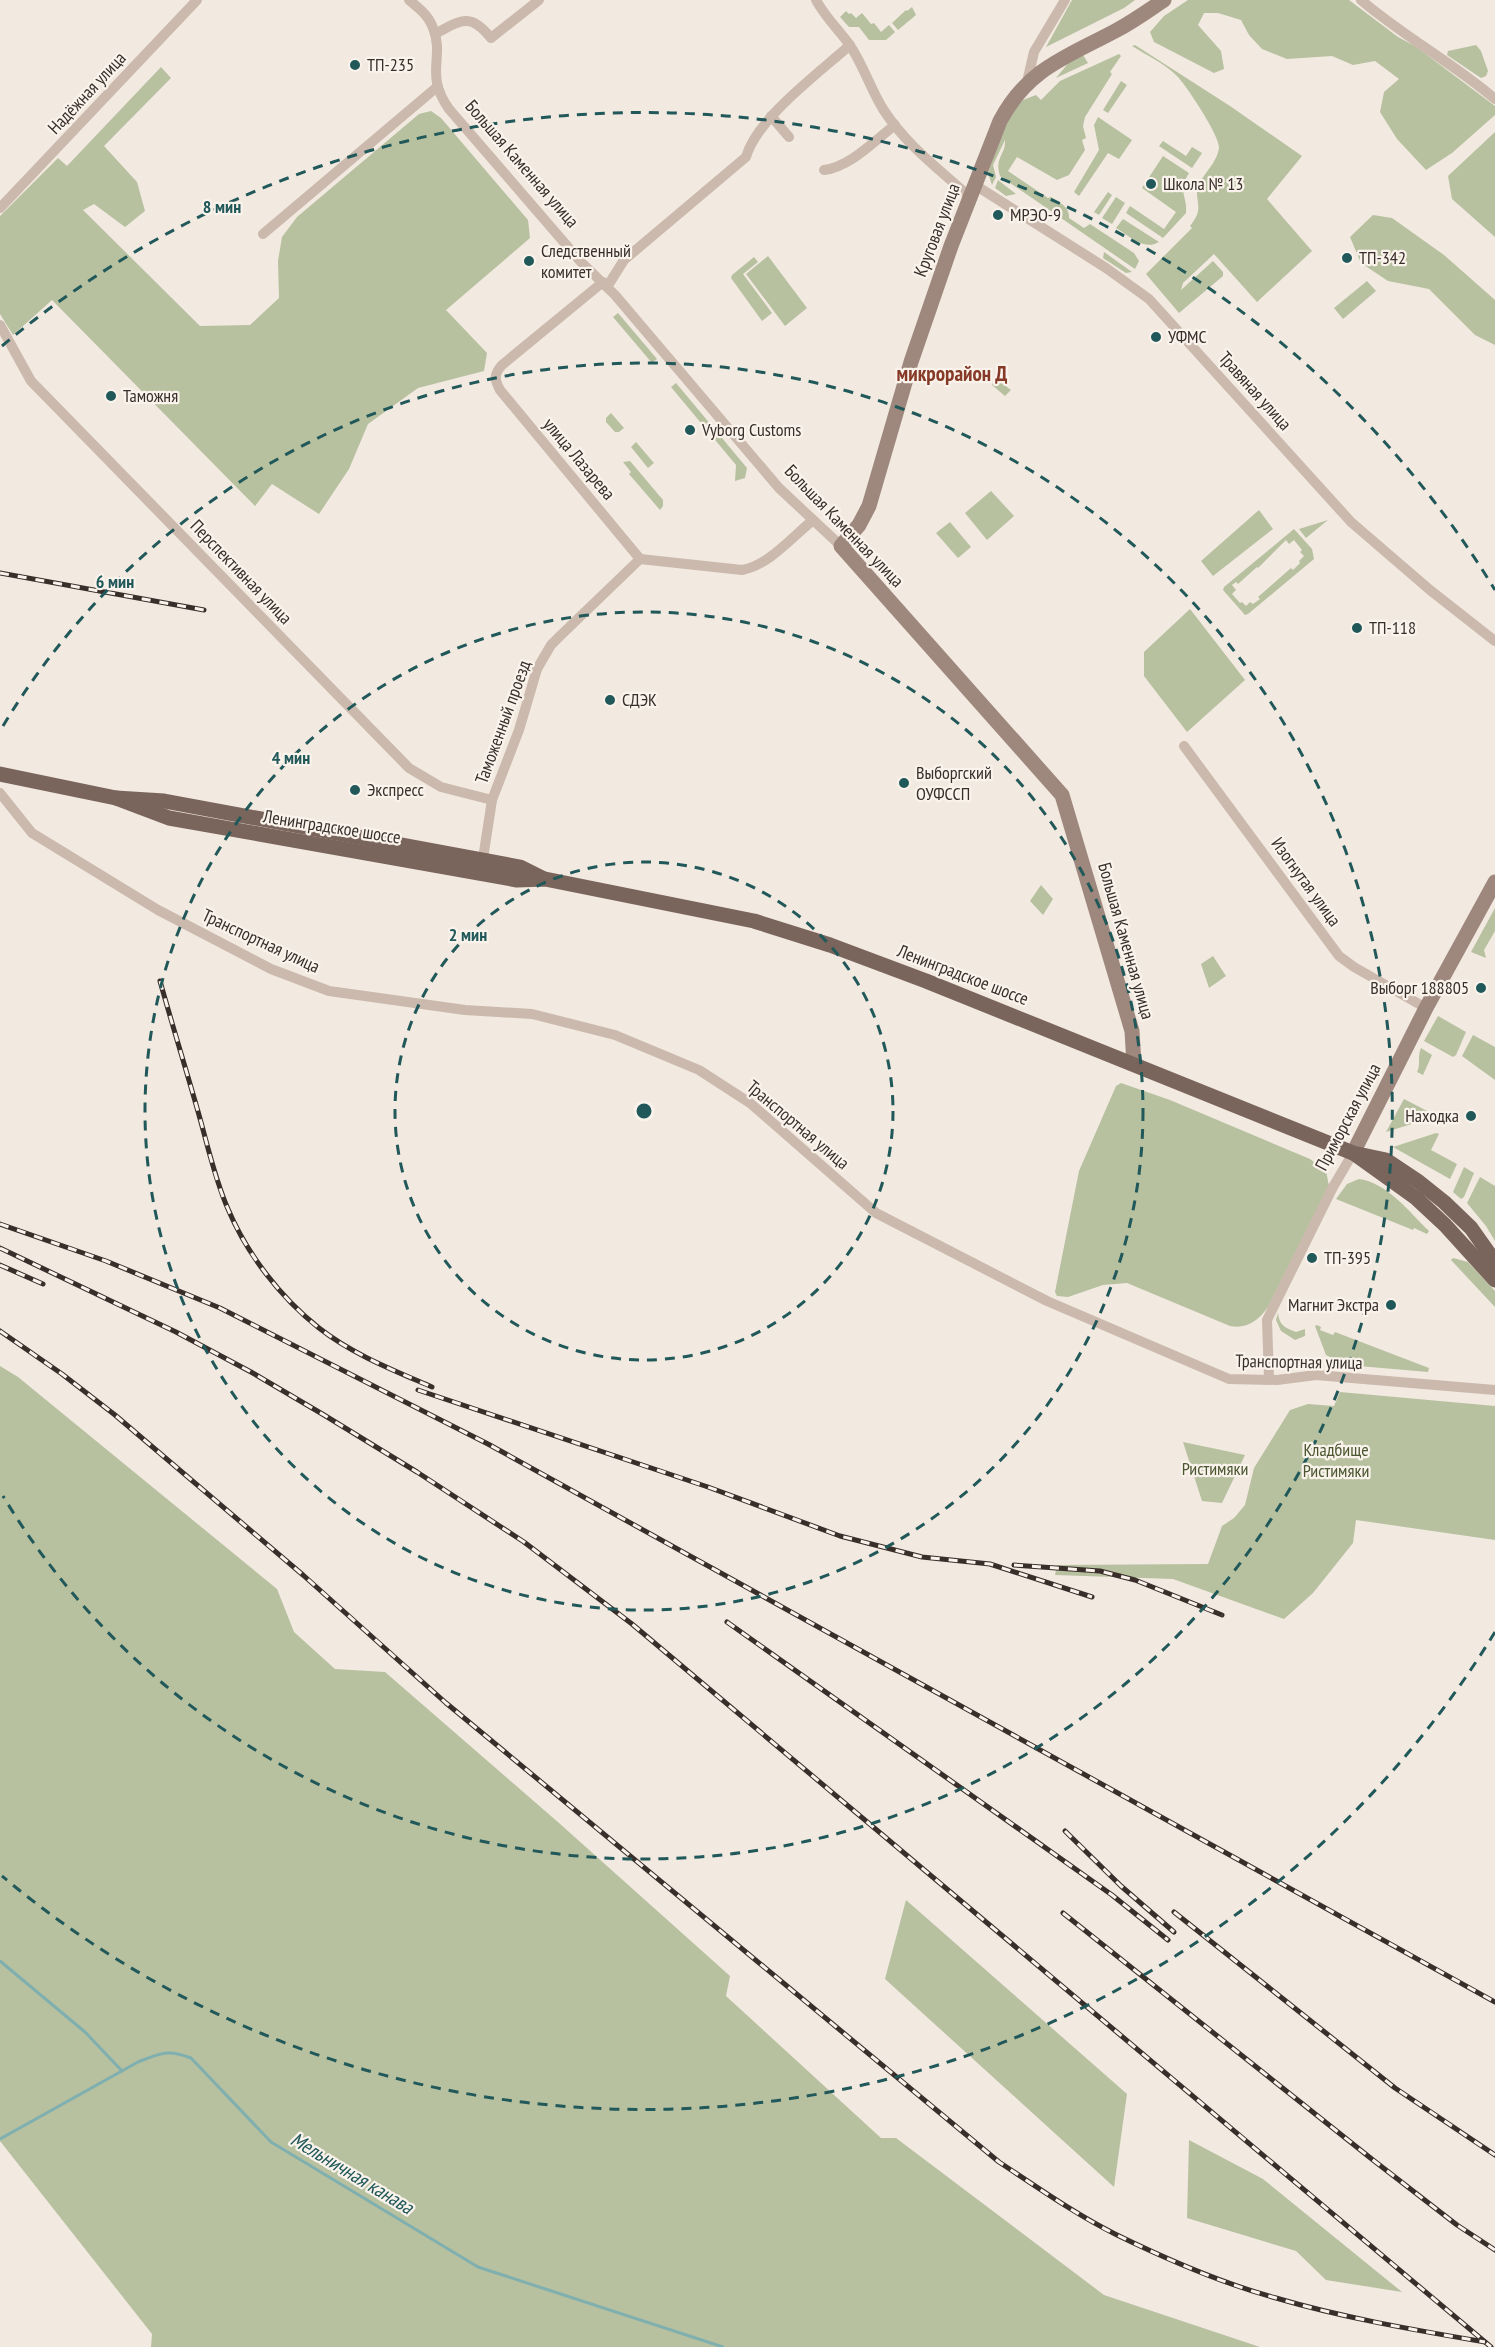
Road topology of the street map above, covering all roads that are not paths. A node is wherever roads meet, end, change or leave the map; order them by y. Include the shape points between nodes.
1 (197, 0) edge
2 (409, 0) edge
3 (539, 0) edge
4 (816, 0) edge
5 (1065, 0) edge
6 (1164, 0) edge
7 (1361, 0) edge
8 (435, 34) junction
9 (850, 45) junction
10 (1027, 82) junction
11 (437, 87) junction
12 (1495, 99) edge
13 (771, 116) junction
14 (895, 124) junction
15 (789, 137) dead end
16 (824, 170) dead end
17 (973, 191) junction
18 (0, 208) edge
19 (263, 234) dead end
20 (605, 284) junction
21 (0, 325) edge
22 (812, 521) junction
23 (841, 546) junction
24 (640, 559) junction
25 (1495, 640) edge
26 (1184, 746) dead end
27 (0, 774) edge
28 (0, 793) edge
29 (492, 800) junction
30 (482, 867) junction
31 (1495, 882) edge
32 (1426, 1008) junction
33 (1134, 1064) junction
34 (1353, 1153) junction
35 (1495, 1262) edge
36 (1495, 1281) edge
37 (1269, 1380) junction
38 (1495, 1390) edge

1 - 18 street, Надёжная улица
2 - 8 street via 430,20
3 - 8 street via 491,38 480,24 471,21
4 - 9 street, Травяная улица
5 - 10 street via 1034,52
6 - 10 street, Круговая улица
7 - 12 street
8 - 11 street, Большая Каменная улица
9 - 13 street
9 - 14 street, Травяная улица
10 - 17 street, Круговая улица via 1000,121
11 - 19 street
11 - 20 street, Большая Каменная улица via 449,109 581,262
13 - 15 street
13 - 20 street via 750,143 746,157 624,260
14 - 16 street via 845,163
14 - 17 street, Травяная улица via 910,142
17 - 23 street, Круговая улица via 911,362 868,506 859,525
17 - 25 street, Травяная улица via 1114,273 1149,299 1352,522
20 - 22 street, Большая Каменная улица via 779,488
20 - 24 street, улица Лазарева via 501,365 495,380
21 - 29 street, Перспективная улица via 31,381 409,768 441,787
22 - 23 street, Большая Каменная улица
22 - 24 street via 753,568
23 - 33 street, Большая Каменная улица via 1062,795 1132,1031
24 - 29 street, Таможенный проезд via 551,645 537,669
26 - 32 street, Изогнутая улица via 1339,956
27 - 30 main road, Ленинградское шоссе via 116,798 164,801
28 - 37 street, Транспортная улица via 32,832 158,910 271,969 329,991 465,1010 532,1014 615,1035 699,1070 750,1103 876,1213 1047,1301 1229,1379
29 - 30 street, Таможенный проезд
30 - 33 main road, Ленинградское шоссе via 520,867 545,879 754,921 830,945
31 - 32 street, Приморская улица
32 - 34 street, Приморская улица
33 - 34 main road, Ленинградское шоссе
34 - 35 main road, Ленинградское шоссе via 1386,1160 1419,1182 1471,1228
34 - 36 main road, Ленинградское шоссе via 1416,1198
34 - 37 street, Приморская улица via 1267,1320
37 - 38 street, Транспортная улица via 1316,1375

